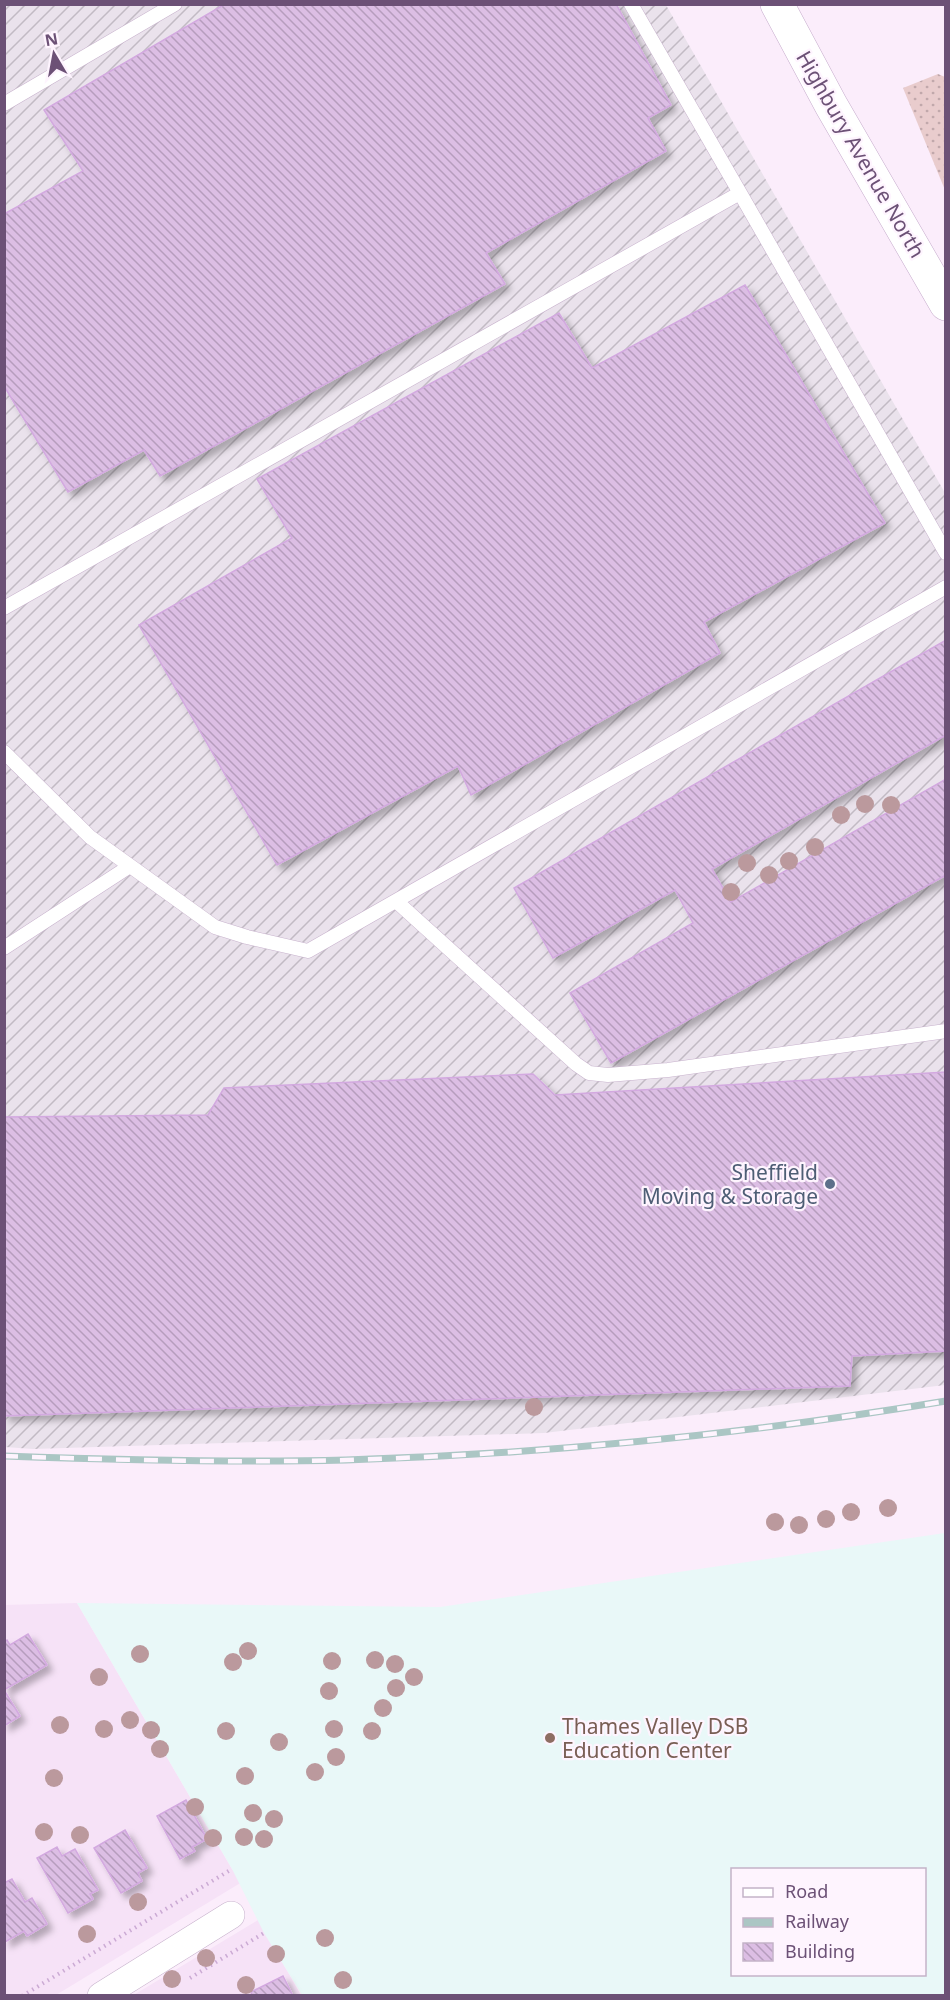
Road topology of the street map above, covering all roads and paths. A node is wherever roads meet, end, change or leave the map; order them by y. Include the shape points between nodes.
1 (175, 4) edge
2 (632, 4) edge
3 (777, 4) edge
4 (4, 104) edge
5 (740, 193) junction
6 (945, 304) edge
7 (945, 553) edge
8 (945, 587) edge
9 (4, 608) edge
10 (4, 752) edge
11 (130, 866) junction
12 (396, 901) junction
13 (4, 948) edge
14 (945, 1031) edge
15 (232, 1869) dead end
16 (231, 1915) dead end
17 (264, 1933) dead end
18 (189, 1978) dead end
19 (22, 1995) edge
20 (101, 1995) edge

1 - 4 lane
2 - 5 lane
3 - 6 main road, Highbury Avenue North
5 - 7 lane
5 - 9 lane
8 - 12 lane
10 - 11 lane via 90,837
11 - 12 lane via 215,927 308,951
11 - 13 lane
12 - 14 lane via 589,1073 608,1076 668,1070
15 - 19 path
16 - 20 street
17 - 18 path

